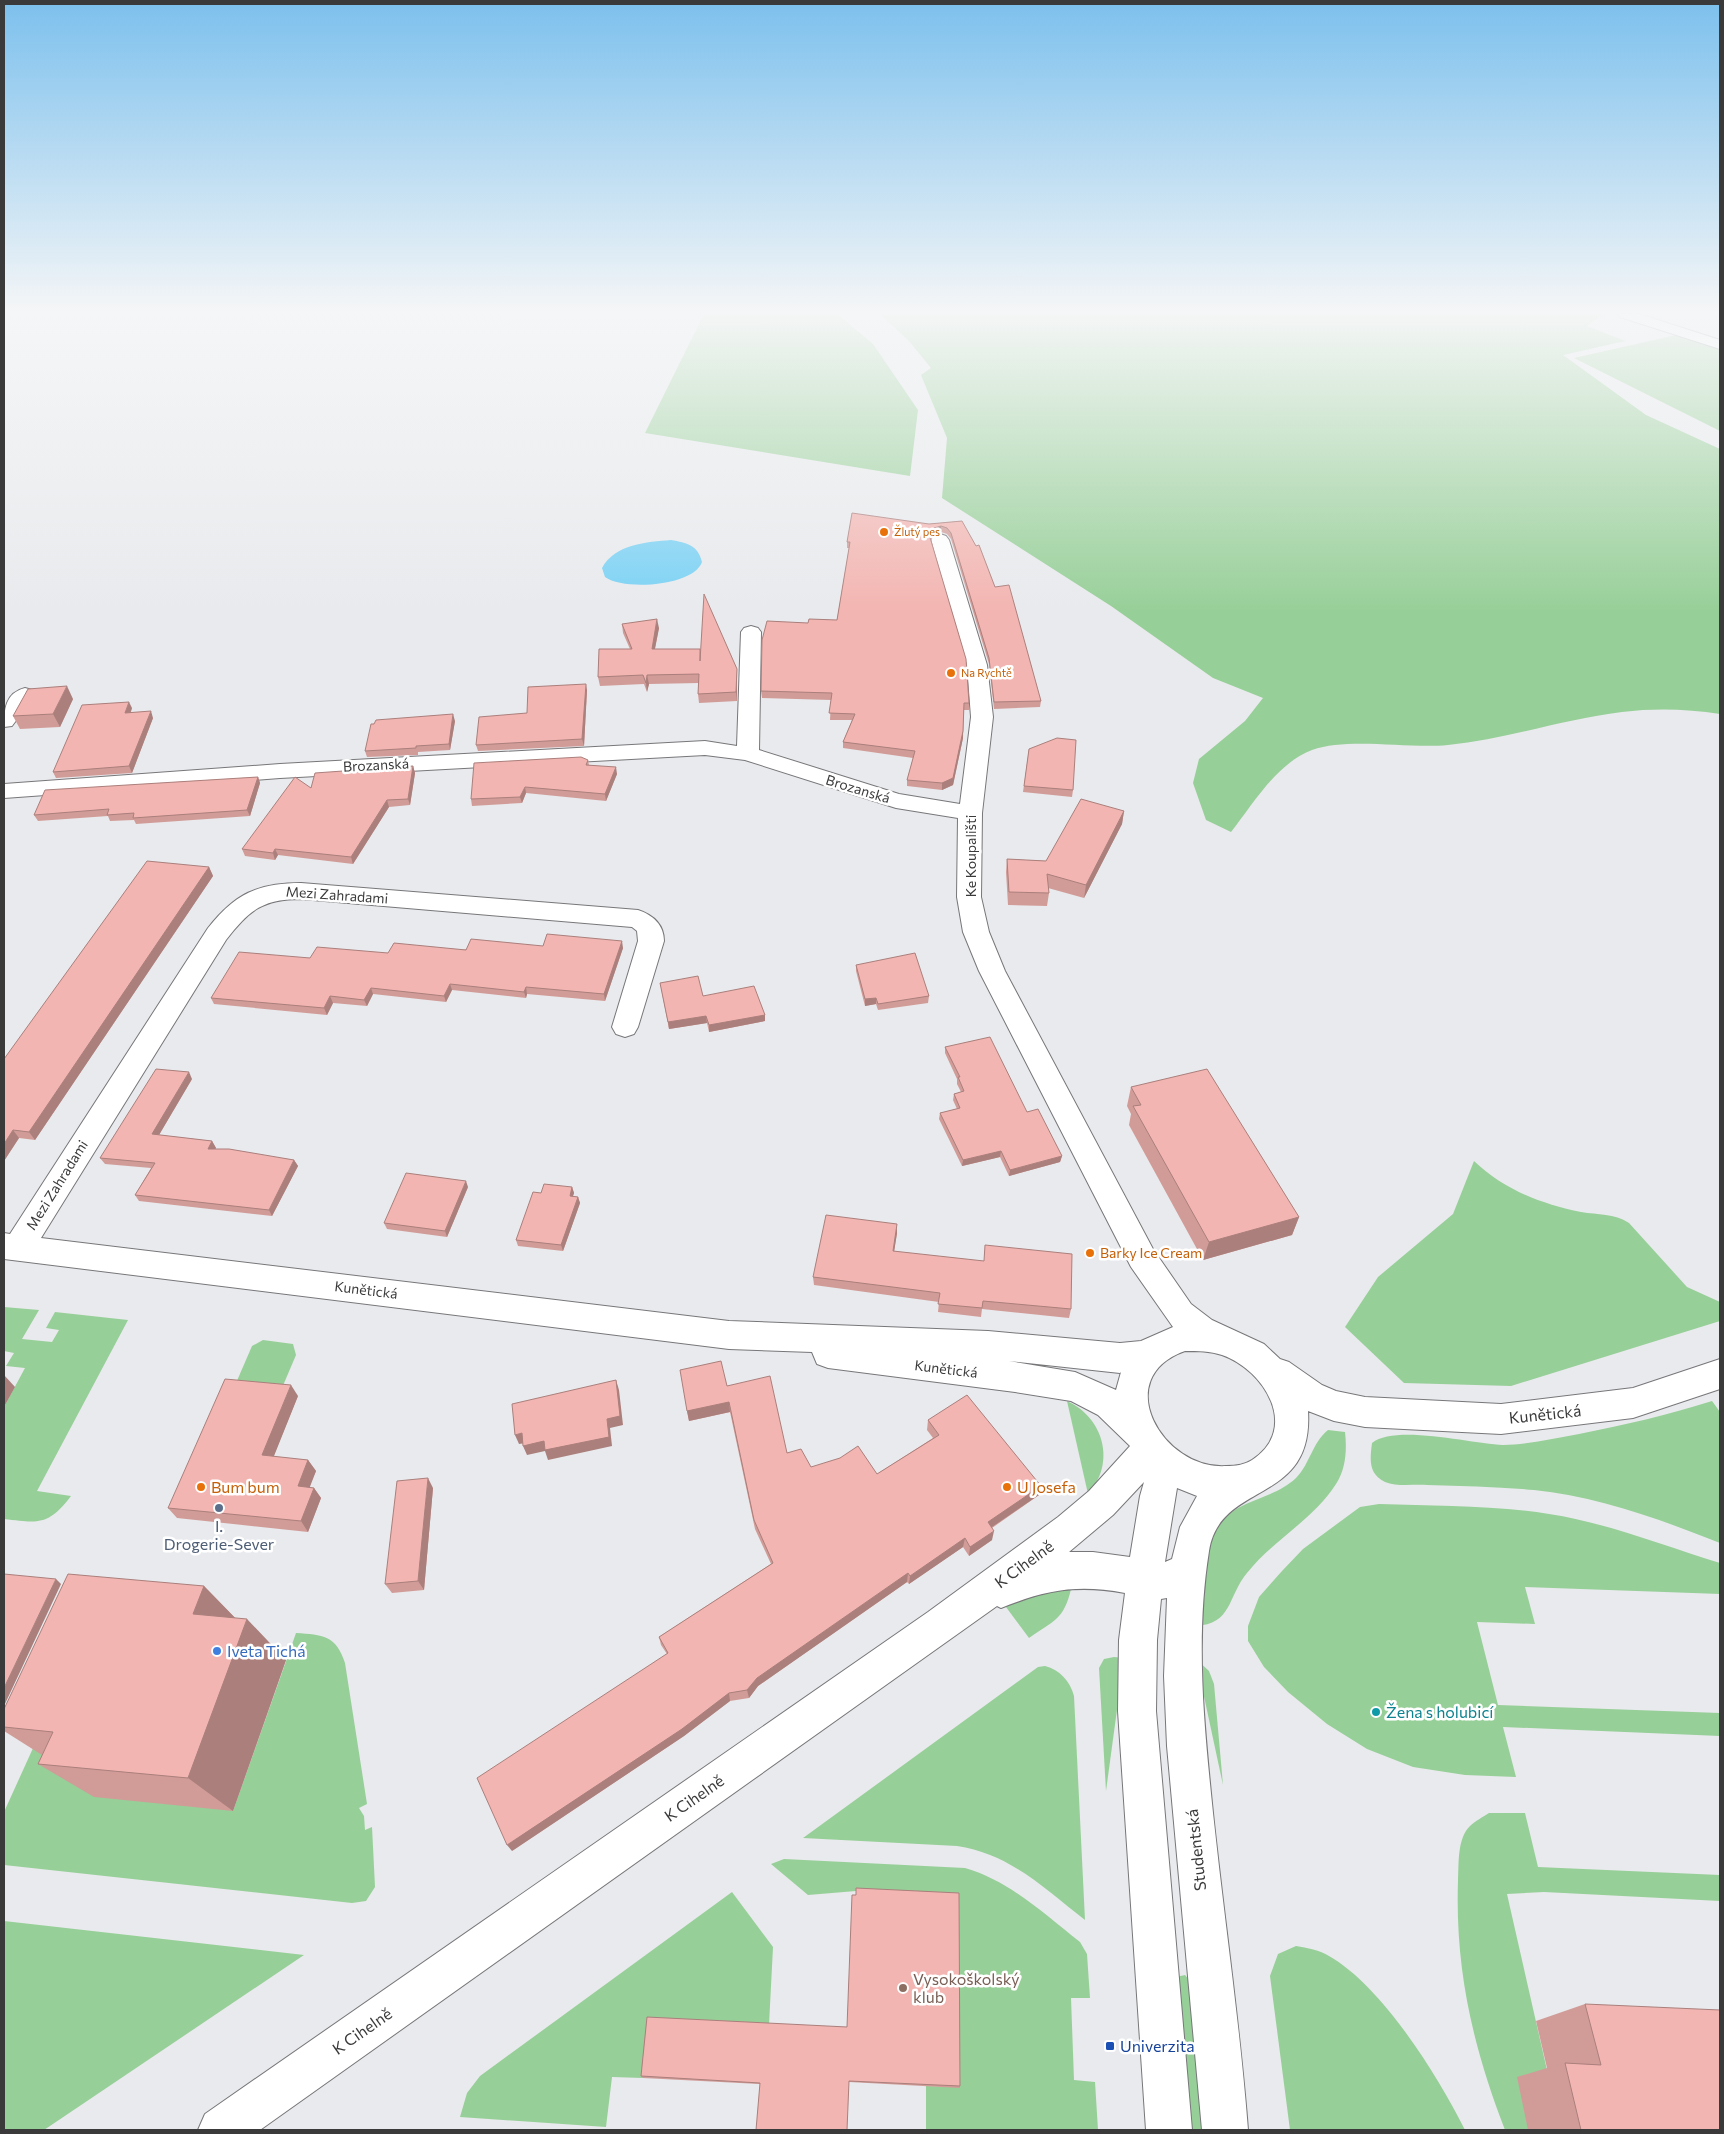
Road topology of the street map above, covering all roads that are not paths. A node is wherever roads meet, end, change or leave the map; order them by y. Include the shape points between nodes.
1 (940, 540) dead end
2 (752, 632) dead end
3 (25, 694) edge
4 (4, 721) edge
5 (748, 754) junction
6 (4, 791) edge
7 (970, 812) junction
8 (625, 1026) dead end
9 (11, 1247) edge
10 (1142, 1258) junction
11 (729, 1334) junction
12 (1160, 1347) junction
13 (1240, 1348) junction
14 (1720, 1374) edge
15 (1365, 1412) junction
16 (1154, 1451) junction
17 (1271, 1466) junction
18 (1188, 1570) junction
19 (1145, 1579) junction
20 (941, 1625) junction
21 (221, 2130) edge
22 (1170, 2130) edge
23 (1225, 2130) edge

1 - 7 street, Ke Koupališti via 977,665 982,717
2 - 5 street
3 - 4 street
5 - 6 street, Brozanská via 720,749 676,749 290,770
5 - 7 street, Brozanská via 896,801
7 - 10 street, Ke Koupališti via 969,897 976,932 992,971
8 - 9 street, Mezi Zahradami via 651,941 648,927 638,919 296,891 277,891 254,897 234,912 217,934
9 - 11 street, Kunětická
10 - 12 street, Ke Koupališti
10 - 13 street, Ke Koupališti via 1180,1314 1201,1330
11 - 12 street, Kunětická via 988,1345 1106,1357 1133,1357
11 - 16 street, Kunětická via 841,1357 1075,1387 1110,1404
12 - 13 street via 1188,1338 1213,1338
12 - 16 street via 1145,1359 1138,1371 1131,1398 1132,1412
13 - 15 street, Kunětická via 1321,1402
13 - 17 street via 1274,1374 1291,1409 1292,1433
14 - 15 street, Kunětická via 1633,1403 1540,1416 1501,1419
15 - 17 street, Kunětická via 1314,1422
16 - 17 street via 1198,1480 1215,1483 1231,1484
16 - 19 street via 1157,1496
16 - 20 street, K Cihelně via 1071,1529
17 - 18 street, Studentská via 1209,1508 1199,1523
18 - 19 street via 1164,1581
18 - 23 street, Studentská via 1182,1644 1185,1735
19 - 20 street via 1091,1570 1061,1571 1000,1591
19 - 22 street via 1138,1640 1137,1718
20 - 21 street, K Cihelně

